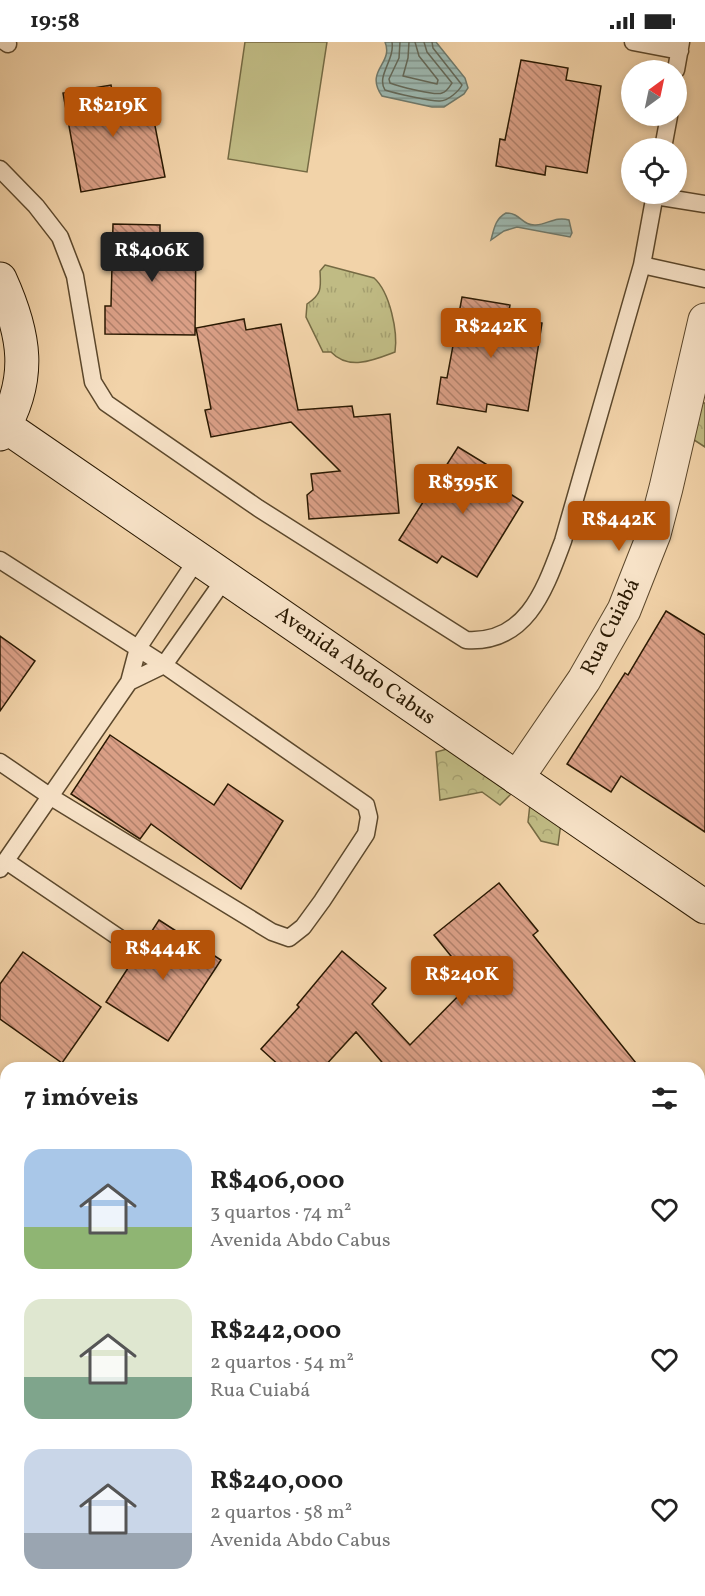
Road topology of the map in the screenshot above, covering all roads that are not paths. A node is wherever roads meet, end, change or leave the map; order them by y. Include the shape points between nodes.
1 (633, 42) edge
2 (681, 46) edge
3 (0, 169) edge
4 (687, 201) edge
5 (653, 204) edge
6 (705, 204) edge
7 (642, 265) junction
8 (0, 279) edge
9 (705, 279) edge
10 (705, 320) edge
11 (2, 430) edge
12 (198, 558) junction
13 (0, 560) edge
14 (226, 577) junction
15 (138, 648) junction
16 (164, 665) junction
17 (129, 682) junction
18 (0, 762) edge
19 (517, 778) junction
20 (51, 797) junction
21 (3, 865) edge
22 (705, 908) edge
23 (124, 941) dead end

1 - 2 lane
3 - 7 lane via 60,237 75,276 93,382 106,403 258,508 466,640 499,637 514,629 531,610 544,586 563,541
4 - 6 lane
5 - 7 lane
7 - 9 lane
8 - 11 main road, Avenida Abdo Cabus via 15,311 22,349 20,387
10 - 19 main road, Rua Cuiabá via 654,534 624,610 584,680
11 - 12 main road, Avenida Abdo Cabus
12 - 14 main road, Avenida Abdo Cabus
12 - 15 lane
13 - 15 lane
14 - 16 lane
14 - 19 main road, Avenida Abdo Cabus
15 - 16 lane
15 - 17 lane
16 - 17 lane
16 - 20 lane via 366,805 366,834 303,927 289,938 272,932
17 - 20 lane
18 - 20 lane
19 - 22 main road, Avenida Abdo Cabus
20 - 21 lane
21 - 23 lane

